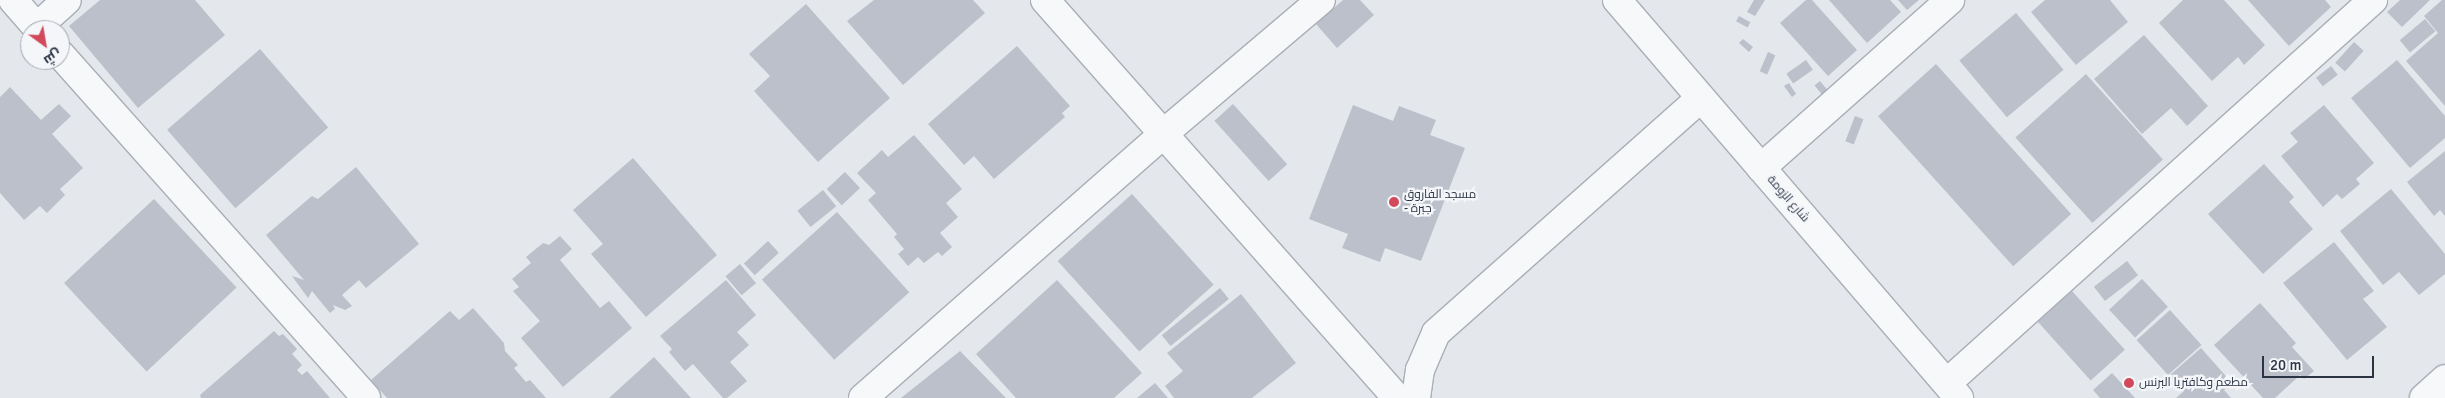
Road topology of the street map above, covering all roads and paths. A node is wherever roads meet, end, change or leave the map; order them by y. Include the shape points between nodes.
1 (13, 0) edge
2 (67, 0) edge
3 (1044, 0) edge
4 (1321, 0) edge
5 (1617, 0) edge
6 (1950, 0) edge
7 (2373, 0) edge
8 (30, 20) edge
9 (47, 20) edge
10 (70, 65) edge
11 (1701, 98) junction
12 (1163, 134) junction
13 (1761, 168) junction
14 (2445, 379) edge
15 (1953, 391) edge
16 (366, 398) edge
17 (863, 398) edge
18 (1397, 398) edge
19 (1416, 398) edge
20 (2424, 398) edge

1 - 8 street
2 - 9 street
3 - 12 street
4 - 12 street
5 - 11 street, شارع الزومة
6 - 13 street
7 - 15 street
10 - 16 street
11 - 13 street, شارع الزومة
11 - 19 street via 1436,333 1420,370
12 - 17 street
12 - 18 street
13 - 15 street, شارع الزومة
14 - 20 street

